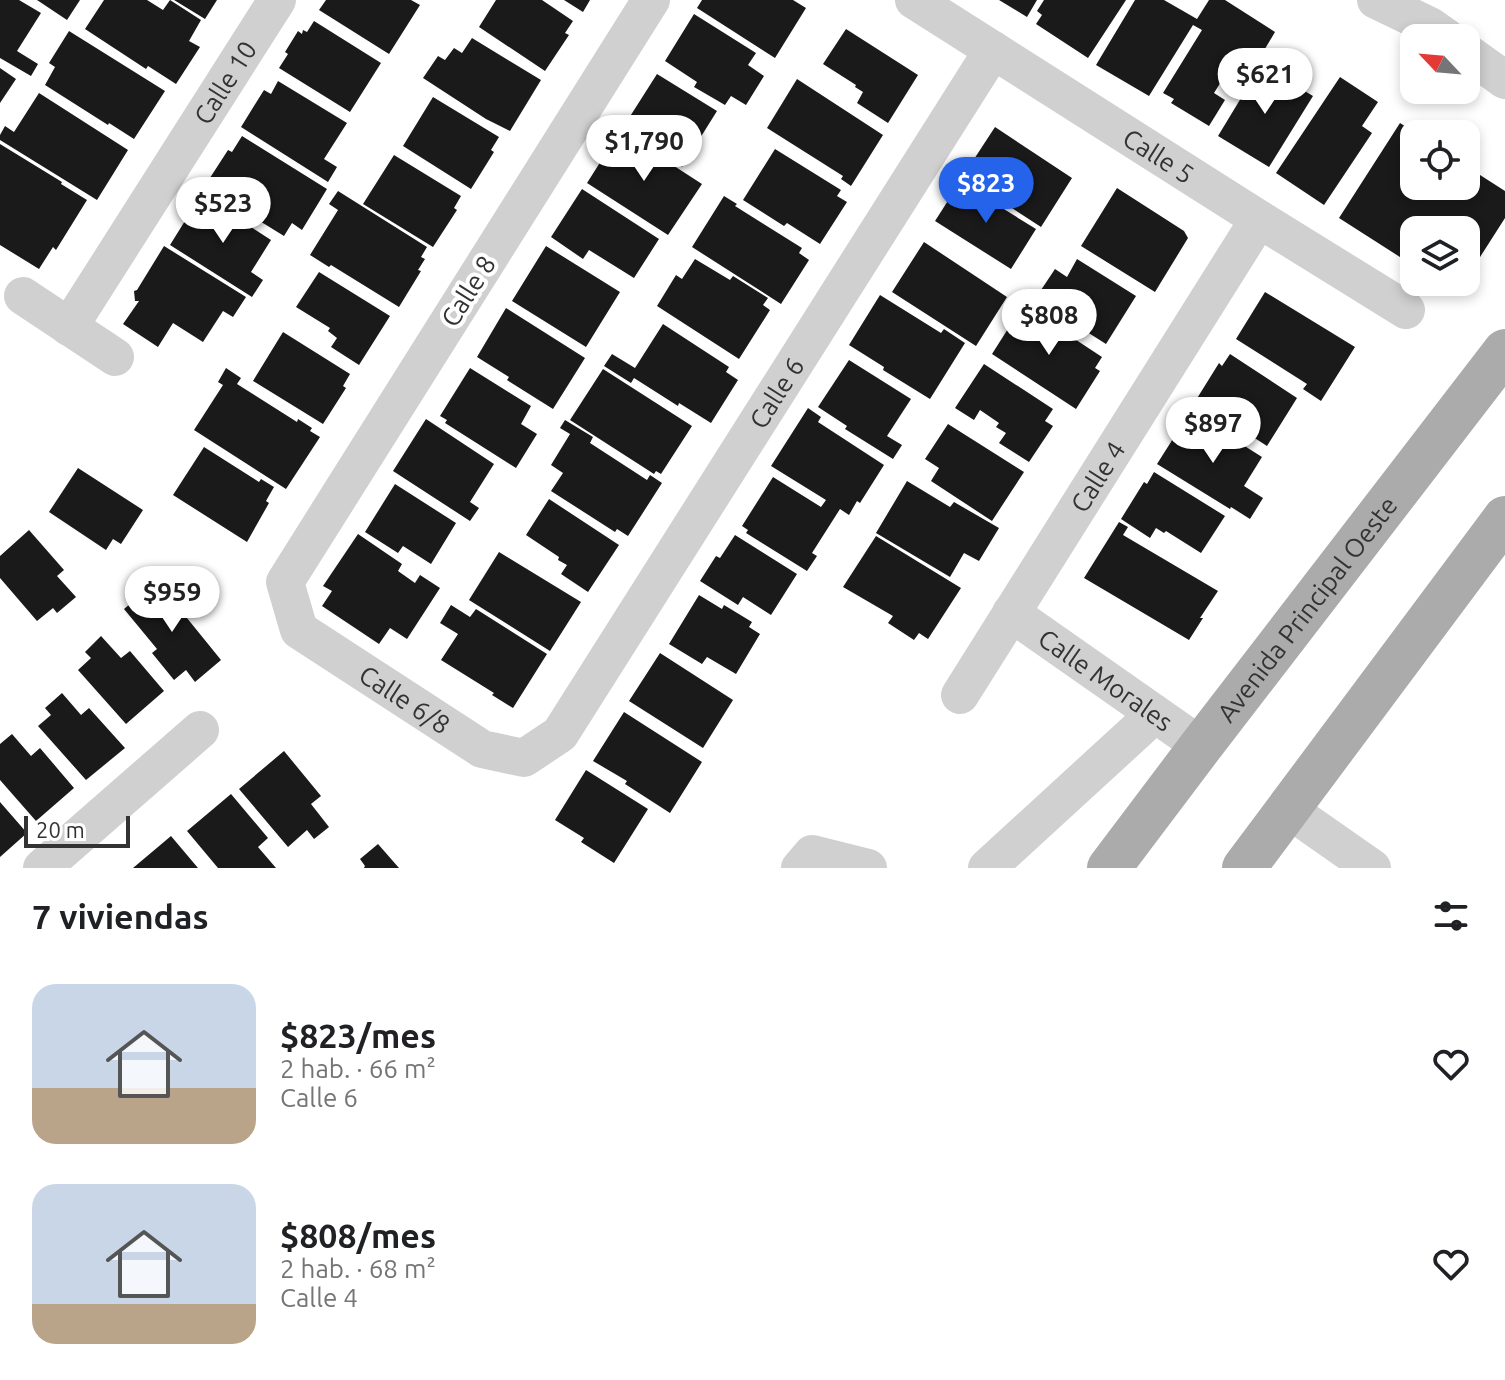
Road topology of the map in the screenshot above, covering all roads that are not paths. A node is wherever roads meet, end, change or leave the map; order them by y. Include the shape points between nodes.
1 (277, 0) edge
2 (651, 0) edge
3 (914, 0) edge
4 (1376, 0) edge
5 (1426, 24) edge
6 (993, 50) junction
7 (1480, 62) edge
8 (1505, 80) edge
9 (1259, 219) junction
10 (23, 296) dead end
11 (1406, 310) dead end
12 (69, 327) junction
13 (1505, 351) edge
14 (115, 357) dead end
15 (1505, 518) edge
16 (285, 582) joint
17 (1011, 613) junction
18 (960, 695) dead end
19 (1155, 714) junction
20 (200, 730) dead end
21 (560, 734) joint
22 (1201, 746) junction
23 (1289, 810) junction
24 (42, 868) edge
25 (800, 868) edge
26 (868, 868) edge
27 (987, 868) edge
28 (1109, 868) edge
29 (1244, 868) edge
30 (1372, 868) edge

1 - 12 street, Calle 10
2 - 16 street, Calle 8
3 - 6 street, Calle 5
4 - 5 street
6 - 9 street, Calle 5
6 - 21 street, Calle 6
7 - 8 street
9 - 11 street, Calle 5
9 - 17 street, Calle 4
10 - 12 street
12 - 14 street
13 - 22 main road, Avenida Principal Oeste
15 - 23 main road
16 - 21 street, Calle 6/8 via 299,630 482,749 524,758
17 - 18 street, Calle 4
17 - 19 street, Calle Morales
19 - 22 street, Calle Morales
19 - 27 street
20 - 24 street
22 - 28 main road, Avenida Principal Oeste
23 - 29 main road
23 - 30 street
25 - 26 street via 812,854

